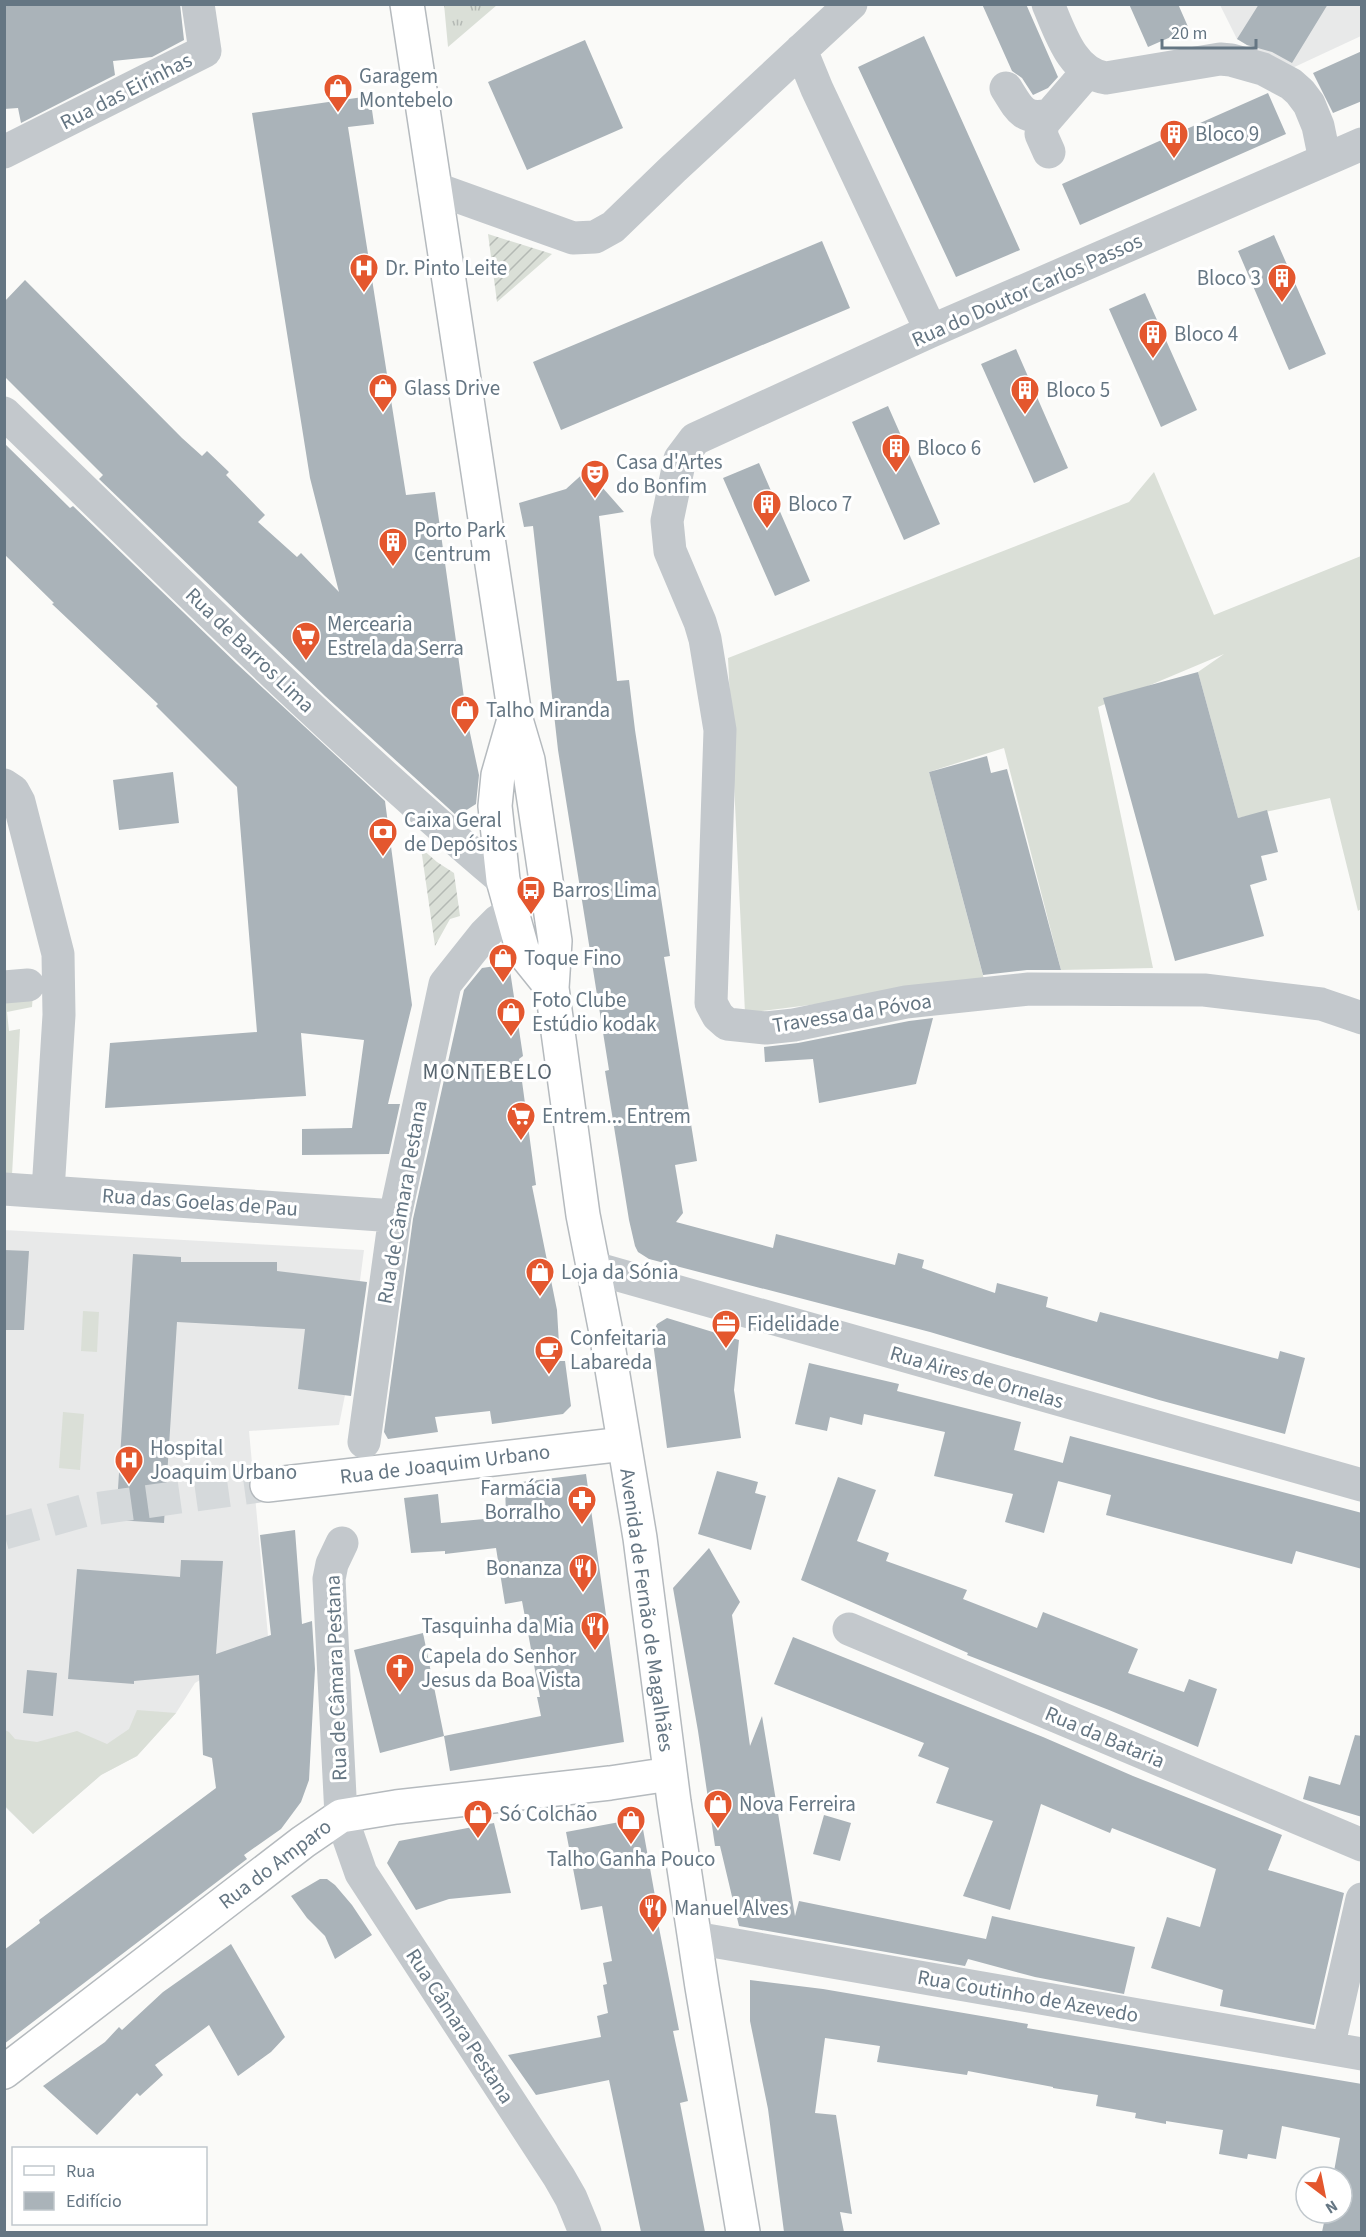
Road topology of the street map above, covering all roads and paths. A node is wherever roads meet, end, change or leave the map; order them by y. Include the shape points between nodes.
1 (198, 4) edge
2 (406, 4) edge
3 (851, 4) edge
4 (1048, 4) edge
5 (801, 50) junction
6 (1089, 71) junction
7 (1006, 88) dead end
8 (1048, 115) junction
9 (1362, 144) edge
10 (4, 152) edge
11 (1049, 152) dead end
12 (1325, 160) junction
13 (434, 188) junction
14 (931, 331) junction
15 (4, 413) edge
16 (695, 440) joint
17 (515, 716) junction
18 (4, 785) edge
19 (503, 880) junction
20 (511, 913) junction
21 (552, 988) junction
22 (1362, 1018) edge
23 (4, 1190) edge
24 (48, 1191) junction
25 (395, 1216) junction
26 (594, 1268) junction
27 (366, 1427) dead end
28 (624, 1444) junction
29 (267, 1485) tunnel mouth
30 (1362, 1485) edge
31 (342, 1543) dead end
32 (849, 1629) dead end
33 (670, 1774) junction
34 (341, 1816) junction
35 (1362, 1845) edge
36 (1362, 1899) edge
37 (695, 1938) junction
38 (1328, 2048) junction
39 (1362, 2054) edge
40 (4, 2072) edge
41 (585, 2232) edge
42 (743, 2232) edge

1 - 10 street, Rua das Eirinhas via 205,51
2 - 13 main road, Avenida de Fernão de Magalhães
3 - 5 street
4 - 6 street via 1066,45
5 - 13 street via 614,227 595,237 573,237
5 - 14 street
6 - 8 street
6 - 12 street via 1106,78 1220,59 1263,69 1291,84 1309,104
7 - 8 street via 1025,114 1035,118
8 - 11 street via 1041,134
9 - 12 street, Rua do Doutor Carlos Passos
12 - 14 street, Rua do Doutor Carlos Passos
13 - 17 main road, Avenida de Fernão de Magalhães
14 - 16 street, Rua do Doutor Carlos Passos
15 - 19 street, Rua de Barros Lima via 319,716
16 - 22 street, Travessa da Póvoa via 680,459 667,521 670,551 700,622 720,730 711,1003 727,1024 766,1028 794,1025 906,1002 1029,989 1204,990 1322,1004
17 - 19 main road, Avenida de Fernão de Magalhães via 498,775 495,806
17 - 21 main road, Avenida de Fernão de Magalhães via 528,760 555,941
18 - 24 street via 13,791 18,802 58,954 60,1015
19 - 20 main road, Avenida de Fernão de Magalhães
20 - 21 main road, Avenida de Fernão de Magalhães via 523,952
20 - 25 street, Rua de Câmara Pestana via 484,935 445,984
21 - 26 main road, Avenida de Fernão de Magalhães via 583,1215
23 - 24 street, Rua das Goelas de Pau
24 - 25 street, Rua das Goelas de Pau
25 - 27 street, Rua de Câmara Pestana
26 - 28 main road, Avenida de Fernão de Magalhães
26 - 30 street, Rua Aires de Ornelas
28 - 29 main road, Rua de Joaquim Urbano
28 - 33 main road, Avenida de Fernão de Magalhães
31 - 34 street, Rua de Câmara Pestana via 329,1579
32 - 35 street, Rua da Bataria
33 - 34 main road, Rua do Amparo
33 - 37 main road, Avenida de Fernão de Magalhães
34 - 40 main road, Rua do Amparo
34 - 41 street, Rua Câmara Pestana via 361,1873 559,2177
36 - 38 street
37 - 38 street, Rua Coutinho de Azevedo
37 - 42 main road, Avenida de Fernão de Magalhães
38 - 39 street, Rua Coutinho de Azevedo

